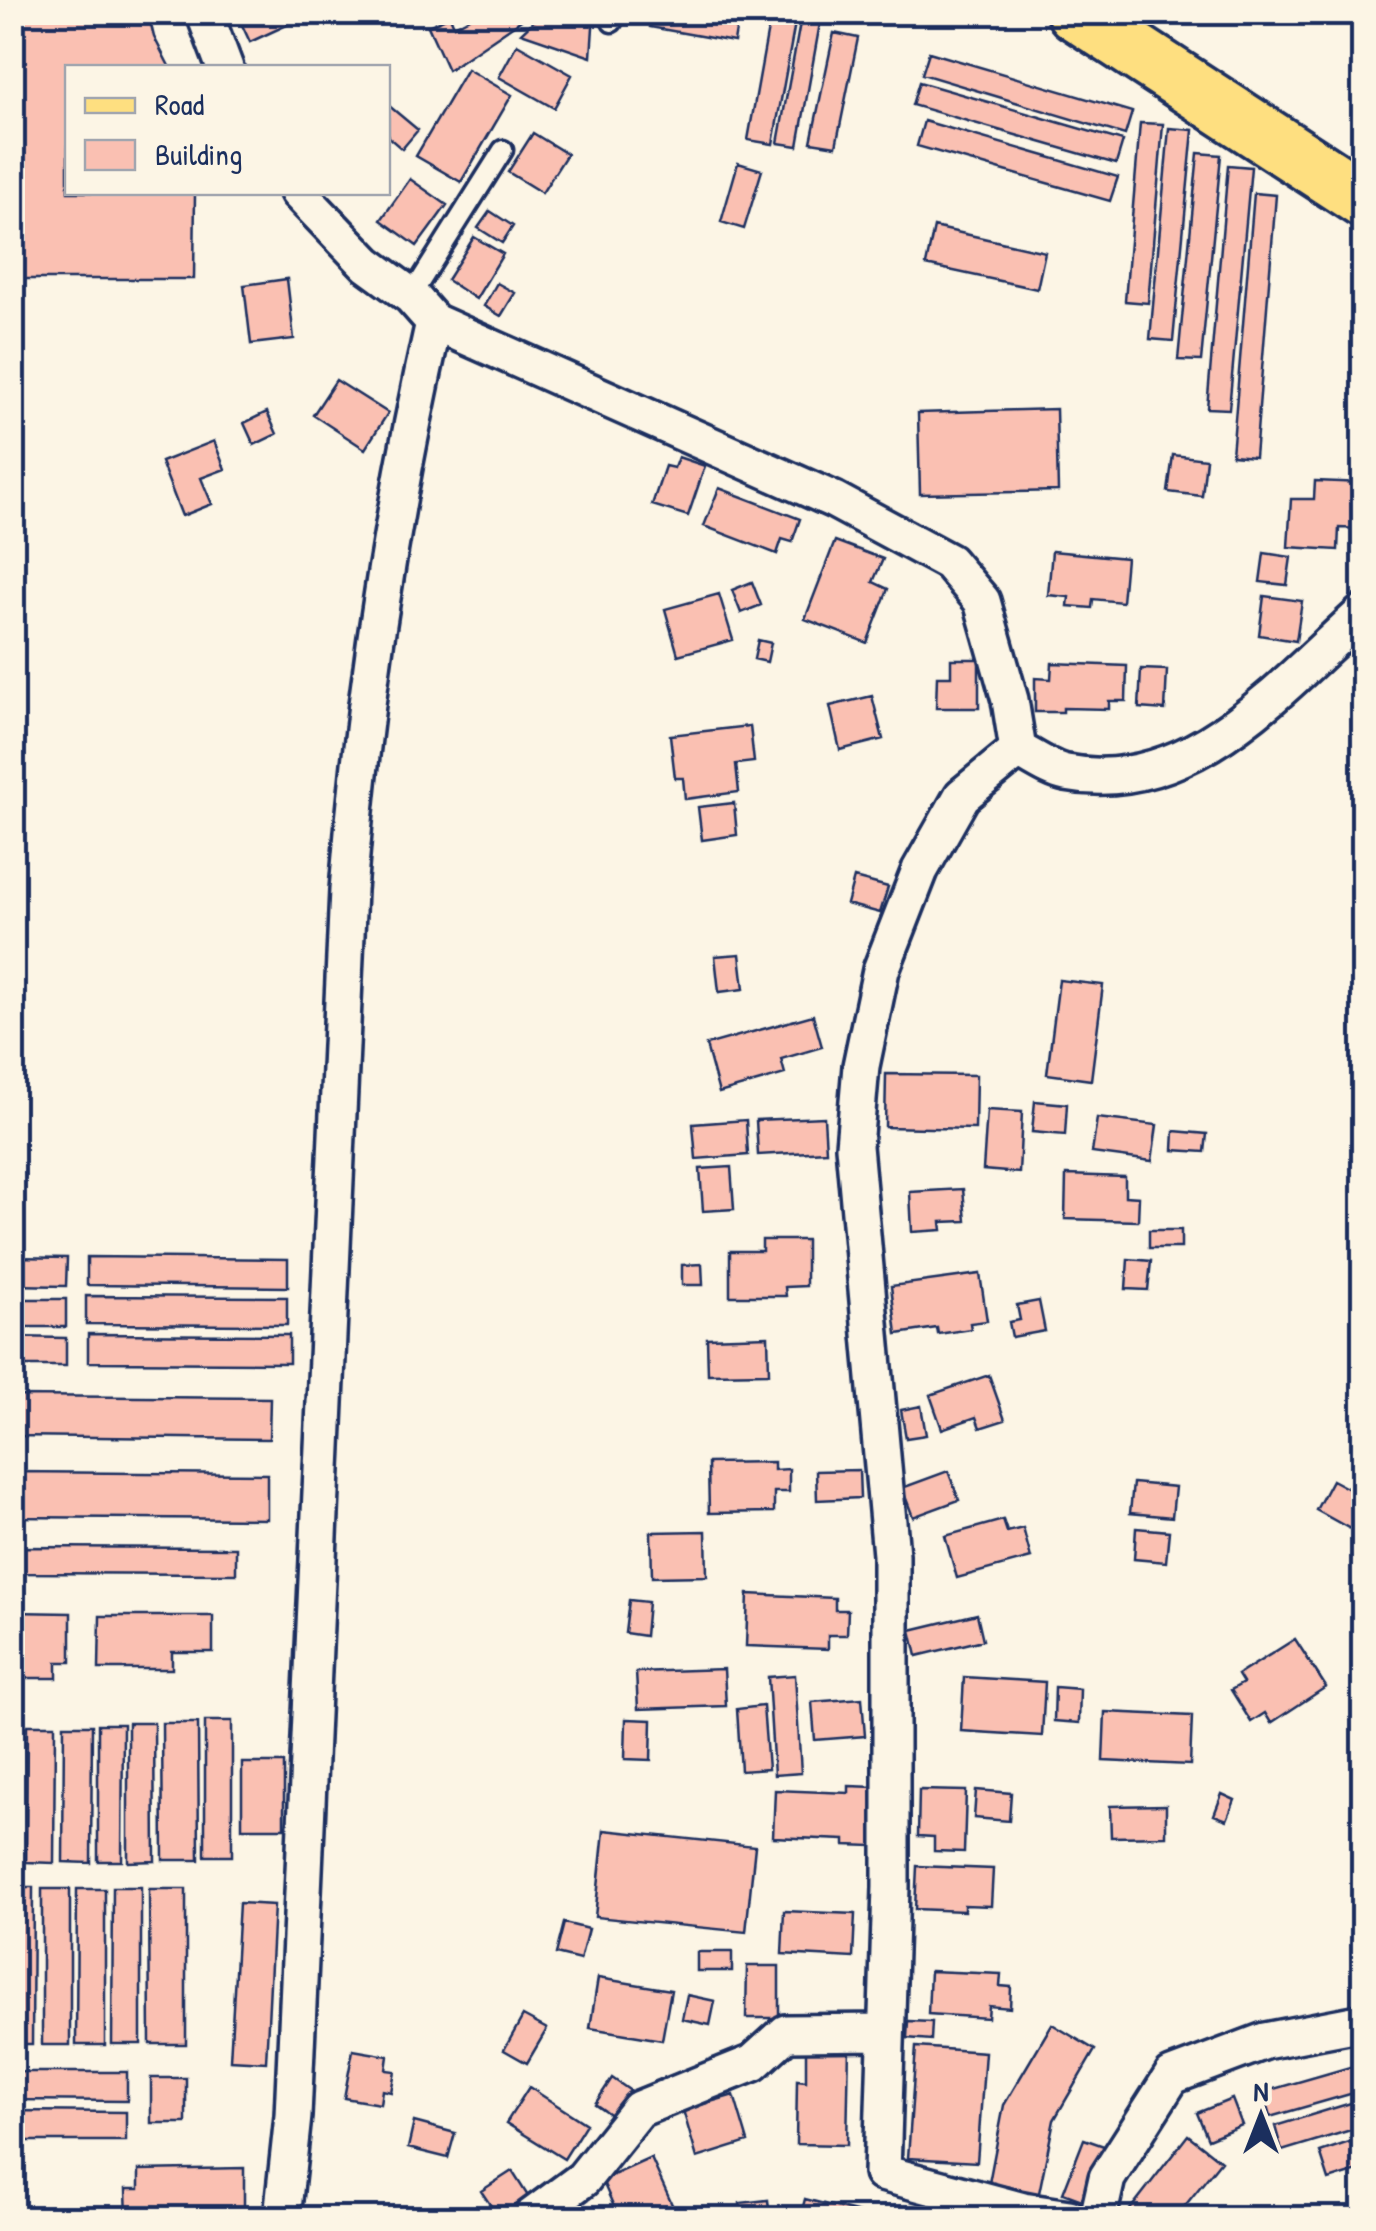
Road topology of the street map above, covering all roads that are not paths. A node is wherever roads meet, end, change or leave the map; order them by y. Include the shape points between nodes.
1 (204, 12) edge
2 (1075, 12) edge
3 (224, 65) edge
4 (503, 150) dead end
5 (301, 195) edge
6 (1364, 200) edge
7 (422, 309) junction
8 (1364, 612) edge
9 (1018, 750) junction
10 (1364, 2022) edge
11 (884, 2032) junction
12 (282, 2218) edge
13 (530, 2218) edge
14 (1069, 2218) edge
15 (1098, 2218) edge

1 - 3 street
2 - 6 main road
4 - 7 lane
5 - 7 street
7 - 9 street via 834,500 949,562 982,602
7 - 12 street via 418,390 356,785 293,2116
8 - 9 street via 1268,704 1200,750 1128,776 1064,773
9 - 11 street via 962,796 920,870 881,970 861,1066 854,1146 891,1555
10 - 15 street via 1265,2041 1172,2076 1107,2178
11 - 13 street via 786,2034 753,2063 639,2109 583,2179
11 - 14 street via 882,2173

